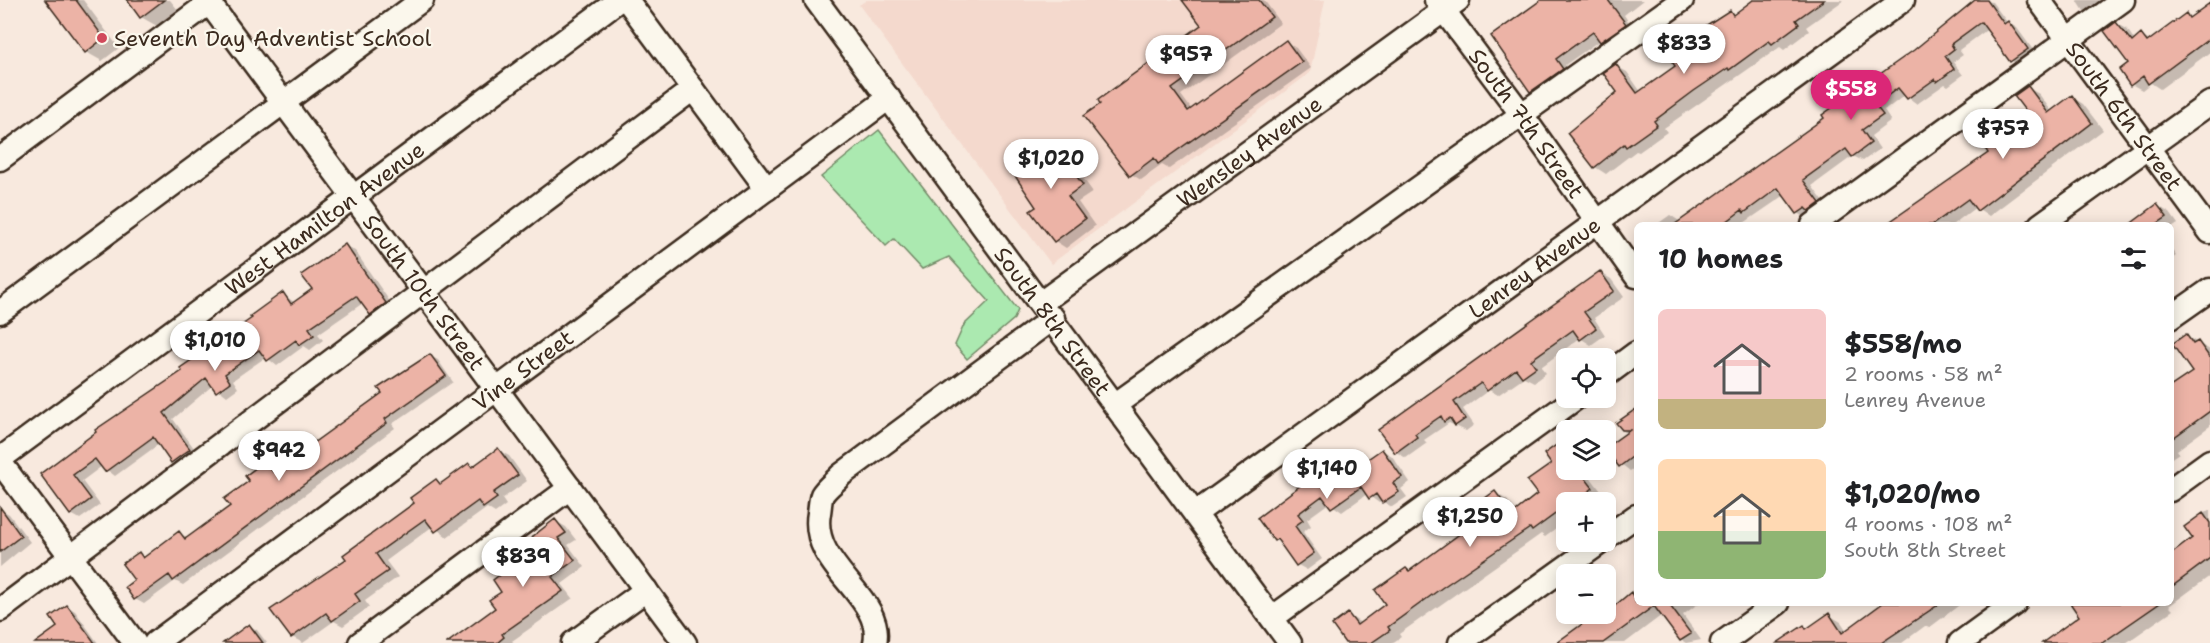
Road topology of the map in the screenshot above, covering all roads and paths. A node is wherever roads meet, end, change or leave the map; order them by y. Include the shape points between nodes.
1 (422, 0) edge
2 (619, 0) edge
3 (627, 0) edge
4 (816, 0) edge
5 (1682, 0) edge
6 (1903, 0) edge
7 (2039, 0) edge
8 (2123, 0) edge
9 (210, 1) edge
10 (1446, 3) edge
11 (2068, 40) junction
12 (693, 89) junction
13 (889, 98) junction
14 (2210, 103) edge
15 (284, 104) junction
16 (1522, 115) junction
17 (2148, 147) junction
18 (0, 159) edge
19 (767, 189) junction
20 (353, 197) junction
21 (1598, 221) junction
22 (1817, 222) edge
23 (2044, 222) edge
24 (2210, 232) edge
25 (1634, 273) edge
26 (2210, 290) edge
27 (424, 292) junction
28 (1047, 310) junction
29 (0, 312) edge
30 (2174, 315) edge
31 (1634, 354) edge
32 (1616, 368) edge
33 (497, 390) junction
34 (1116, 404) junction
35 (1562, 408) edge
36 (0, 460) edge
37 (2210, 461) edge
38 (2174, 487) edge
39 (570, 488) junction
40 (1196, 513) junction
41 (1634, 517) edge
42 (1616, 530) edge
43 (1586, 552) edge
44 (71, 558) junction
45 (646, 590) junction
46 (1774, 606) edge
47 (2011, 606) edge
48 (0, 610) edge
49 (1272, 618) junction
50 (135, 643) edge
51 (154, 643) edge
52 (360, 643) edge
53 (573, 643) edge
54 (685, 643) edge
55 (875, 643) edge
56 (1290, 643) edge
57 (1460, 643) edge
58 (1722, 643) edge
59 (1960, 643) edge

1 - 15 street
2 - 20 street, West Hamilton Avenue
3 - 12 street
4 - 13 street, South 8th Street
5 - 16 street
6 - 21 street, Lenrey Avenue
7 - 11 street, South 6th Street
8 - 11 street
9 - 15 street, South 10th Street
9 - 18 street
10 - 16 street, South 7th Street
10 - 28 street, Wensley Avenue
11 - 17 street, South 6th Street
11 - 22 street
12 - 19 street
12 - 27 street
13 - 19 street, Vine Street
13 - 28 street, South 8th Street
14 - 17 street
15 - 20 street, South 10th Street
15 - 29 street
16 - 21 street, South 7th Street
16 - 34 street
17 - 23 street
17 - 24 street, South 6th Street
19 - 33 street, Vine Street
20 - 27 street, South 10th Street
20 - 36 street, West Hamilton Avenue
21 - 25 street, South 7th Street
21 - 40 street, Lenrey Avenue
26 - 30 street
27 - 33 street, South 10th Street
27 - 44 street
28 - 34 street, South 8th Street
28 - 55 street, Wensley Avenue via 841,475 822,495 817,526 823,550 876,624
31 - 32 street
33 - 39 street, South 10th Street
33 - 51 street, Vine Street
34 - 40 street, South 8th Street
35 - 49 street
36 - 44 street
37 - 38 street
39 - 45 street, South 10th Street
39 - 52 street
40 - 49 street, South 8th Street
41 - 42 street
43 - 57 street
44 - 48 street
44 - 50 street
45 - 53 street
45 - 54 street, South 10th Street
46 - 58 street
47 - 59 street
49 - 56 street, South 8th Street

